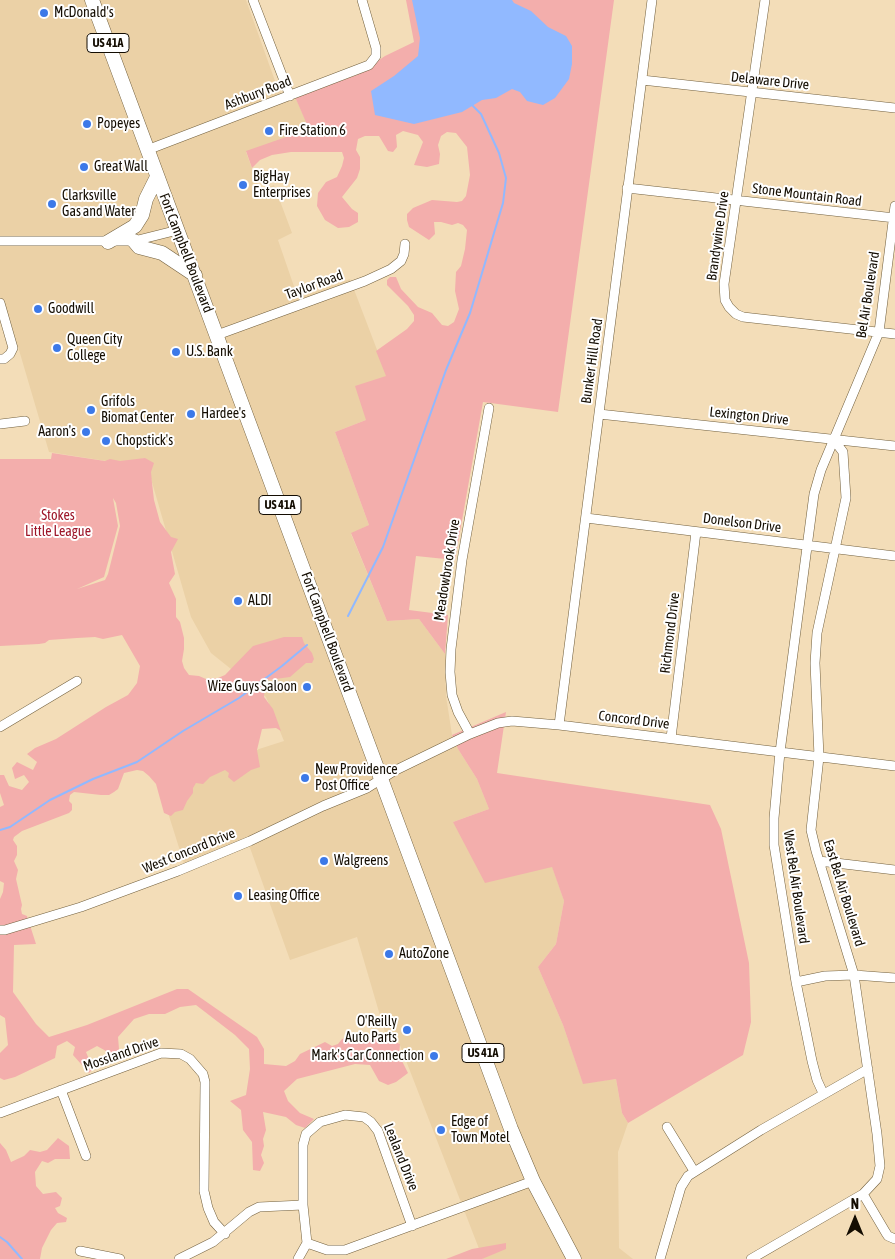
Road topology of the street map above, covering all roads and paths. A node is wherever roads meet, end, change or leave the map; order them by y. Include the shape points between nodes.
1 (92, 0) edge
2 (253, 0) edge
3 (362, 0) edge
4 (652, 0) edge
5 (765, 0) edge
6 (642, 80) junction
7 (752, 93) junction
8 (290, 96) junction
9 (895, 108) edge
10 (147, 150) junction
11 (158, 177) junction
12 (627, 188) junction
13 (737, 201) junction
14 (895, 206) edge
15 (894, 218) edge
16 (178, 230) junction
17 (0, 241) edge
18 (134, 241) junction
19 (108, 242) junction
20 (405, 244) dead end
21 (195, 275) junction
22 (0, 303) edge
23 (879, 332) junction
24 (895, 334) edge
25 (217, 335) junction
26 (0, 359) edge
27 (488, 408) dead end
28 (599, 414) junction
29 (25, 421) dead end
30 (0, 424) edge
31 (834, 440) junction
32 (895, 446) edge
33 (586, 518) junction
34 (696, 532) junction
35 (808, 545) junction
36 (836, 549) junction
37 (895, 556) edge
38 (77, 681) dead end
39 (560, 725) junction
40 (0, 727) edge
41 (470, 734) junction
42 (670, 738) junction
43 (780, 752) junction
44 (819, 756) junction
45 (895, 766) edge
46 (382, 779) junction
47 (819, 861) junction
48 (895, 870) edge
49 (0, 930) edge
50 (854, 975) junction
51 (895, 978) edge
52 (796, 982) junction
53 (868, 1069) junction
54 (61, 1090) junction
55 (824, 1094) junction
56 (0, 1114) edge
57 (667, 1127) dead end
58 (86, 1156) dead end
59 (694, 1171) junction
60 (533, 1181) junction
61 (863, 1194) junction
62 (303, 1205) junction
63 (412, 1226) junction
64 (225, 1234) junction
65 (895, 1239) edge
66 (307, 1244) junction
67 (80, 1251) dead end
68 (120, 1259) edge
69 (179, 1259) edge
70 (298, 1259) edge
71 (574, 1259) edge
72 (660, 1259) edge
73 (751, 1259) edge

1 - 10 highway, Fort Campbell Boulevard / US 41A
2 - 8 street
3 - 8 street, Ashbury Road via 376,56 369,65
4 - 6 street, Bunker Hill Road
5 - 7 street, Brandywine Drive
6 - 7 street, Delaware Drive
6 - 12 street, Bunker Hill Road
7 - 9 street, Delaware Drive
7 - 13 street, Brandywine Drive
8 - 10 street, Ashbury Road
10 - 11 highway, Fort Campbell Boulevard / US 41A
11 - 16 highway, Fort Campbell Boulevard / US 41A
11 - 19 highway via 134,226
12 - 13 street, Stone Mountain Road
12 - 28 street, Bunker Hill Road
13 - 15 street, Stone Mountain Road
13 - 23 street, Brandywine Drive via 724,284 728,307 743,317
14 - 15 street, Bel Air Boulevard
15 - 23 street, Bel Air Boulevard
16 - 18 street
16 - 21 highway, Fort Campbell Boulevard / US 41A
17 - 19 street
18 - 19 street
18 - 21 highway via 139,247 162,253
20 - 25 street, Taylor Road via 404,254 391,269
21 - 25 highway, Fort Campbell Boulevard / US 41A
22 - 26 street via 12,348 10,354
23 - 24 street, Brandywine Drive
23 - 31 street, Bel Air Boulevard
25 - 46 highway, Fort Campbell Boulevard / US 41A
27 - 41 street, Meadowbrook Drive via 450,649 452,695
28 - 31 street, Lexington Drive
28 - 33 street, Bunker Hill Road
29 - 30 street
31 - 32 street, Lexington Drive
31 - 35 street, West Bel Air Boulevard via 814,494
31 - 36 street, East Bel Air Boulevard via 843,452 847,491
33 - 34 street, Donelson Drive
33 - 39 street, Bunker Hill Road
34 - 35 street, Donelson Drive
34 - 42 street, Richmond Drive
35 - 36 street, Donelson Drive
35 - 43 street, West Bel Air Boulevard
36 - 37 street, Donelson Drive
36 - 44 street, East Bel Air Boulevard via 817,633
38 - 40 street
39 - 41 street, Concord Drive via 512,721
39 - 42 street, Concord Drive
41 - 46 street, Concord Drive
42 - 43 street, Concord Drive
43 - 44 street, Concord Drive
43 - 52 street, West Bel Air Boulevard via 774,845
44 - 45 street, Concord Drive
44 - 47 street, East Bel Air Boulevard via 811,830
46 - 49 street, West Concord Drive via 173,873 80,907
46 - 60 highway, Fort Campbell Boulevard / US 41A
47 - 48 street
47 - 50 street, East Bel Air Boulevard
50 - 51 street
50 - 52 street
50 - 53 street, East Bel Air Boulevard
52 - 55 street, West Bel Air Boulevard via 812,1062
53 - 55 street
53 - 61 street, East Bel Air Boulevard via 880,1166 877,1179
54 - 56 street, Mossland Drive
54 - 58 street
54 - 64 street, Mossland Drive via 161,1053 181,1054 190,1059 203,1074 205,1082 204,1191 214,1222
55 - 59 street
57 - 59 street
59 - 72 street via 680,1187
60 - 63 street
60 - 71 highway, Fort Campbell Boulevard / US 41A
61 - 65 street via 888,1236
61 - 73 street, East Bel Air Boulevard
62 - 63 street, Lealand Drive via 303,1145 306,1134 313,1126 329,1119 357,1115 372,1122 378,1131
62 - 64 street via 259,1207
62 - 66 street, Lealand Drive
63 - 66 street via 345,1250 326,1250
64 - 69 street
66 - 70 street
67 - 68 street

